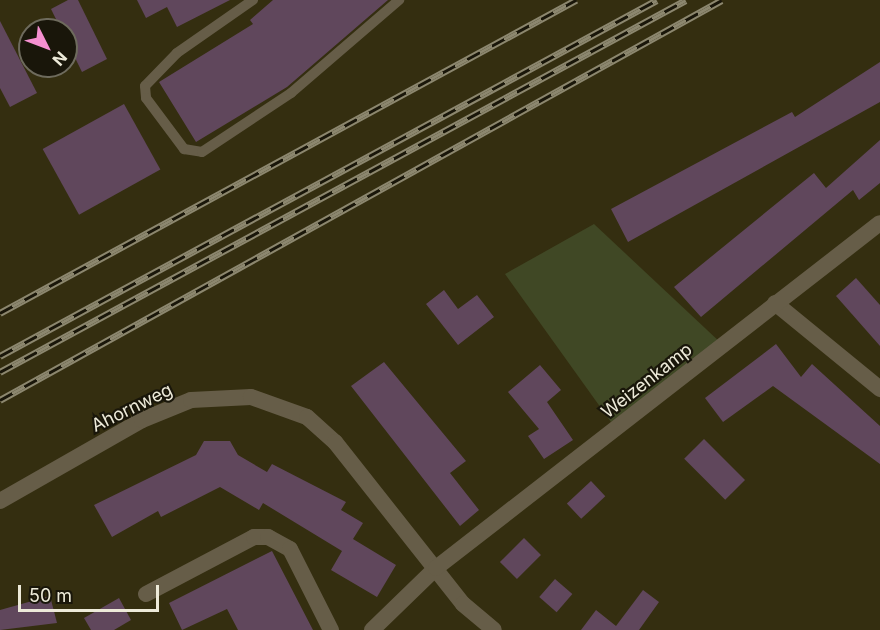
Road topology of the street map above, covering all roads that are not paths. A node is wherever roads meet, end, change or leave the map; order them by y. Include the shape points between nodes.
1 (253, 0) edge
2 (399, 0) edge
3 (880, 223) edge
4 (776, 303) junction
5 (880, 389) edge
6 (0, 501) edge
7 (436, 567) junction
8 (146, 594) dead end
9 (331, 630) edge
10 (372, 630) edge
11 (494, 630) edge

1 - 2 lane via 177,52 144,86 146,98 184,149 202,152 291,93
3 - 4 street, Weizenkamp
4 - 5 street
4 - 7 street, Weizenkamp
6 - 7 street, Ahornweg via 142,420 191,400 251,397 307,417 335,442
7 - 10 street, Weizenkamp
7 - 11 street, Ahornweg via 463,604
8 - 9 street via 254,537 268,537 290,549

